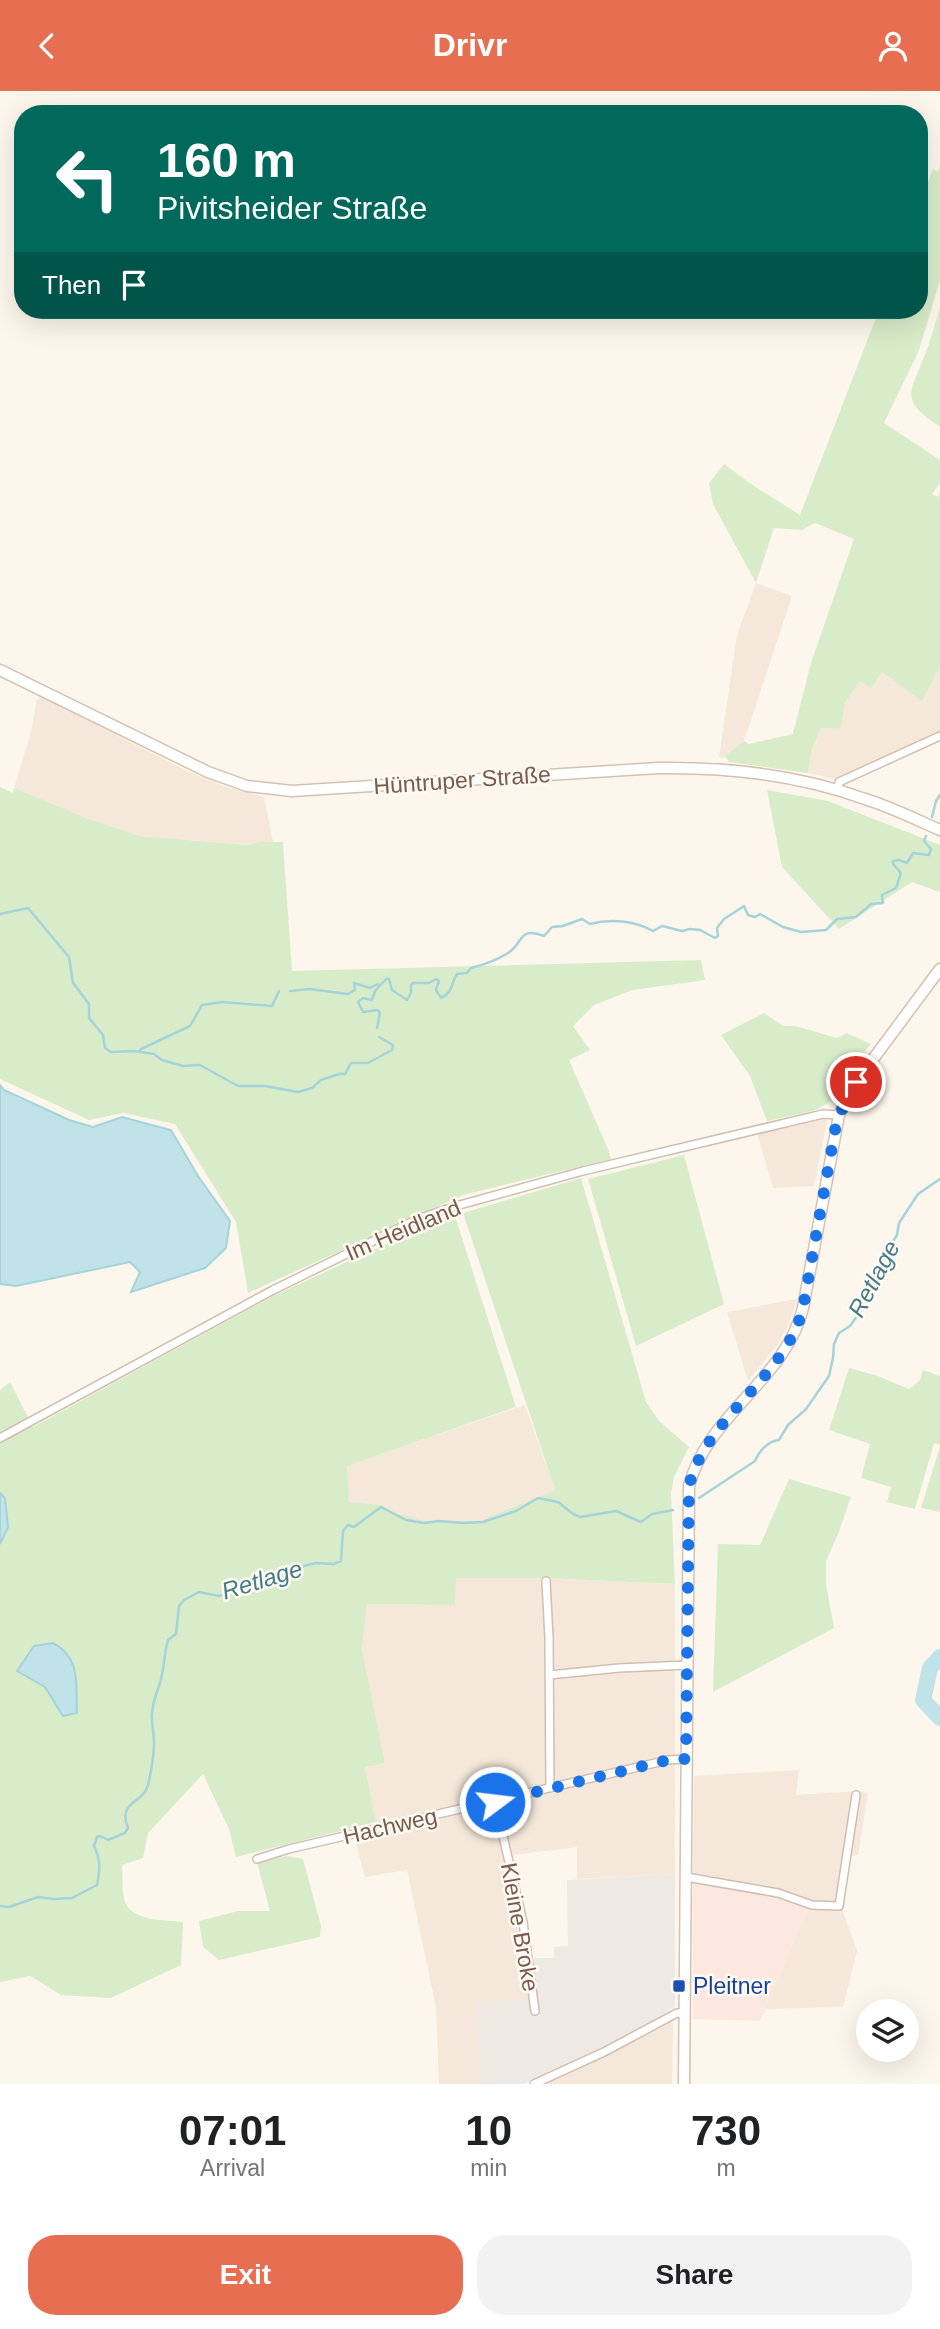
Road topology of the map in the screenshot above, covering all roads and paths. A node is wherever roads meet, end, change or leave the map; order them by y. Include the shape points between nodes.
1 (0, 670) edge
2 (940, 736) edge
3 (838, 790) junction
4 (940, 830) edge
5 (940, 969) edge
6 (839, 1115) junction
7 (0, 1438) edge
8 (546, 1581) dead end
9 (687, 1665) junction
10 (549, 1675) junction
11 (686, 1759) junction
12 (550, 1788) junction
13 (856, 1795) dead end
14 (495, 1802) junction
15 (257, 1859) dead end
16 (686, 1877) junction
17 (534, 2011) dead end
18 (684, 2013) junction
19 (534, 2084) edge
20 (684, 2084) edge

1 - 3 main road, Hüntruper Straße via 247,786 292,791 681,768 759,773
2 - 3 street via 839,782
3 - 4 main road, Hüntruper Straße
5 - 6 main road via 856,1082
6 - 7 street, Im Heidland via 823,1114 583,1171 418,1219 273,1290
6 - 9 main road via 795,1331 694,1467 687,1497
8 - 10 street
9 - 10 street
9 - 11 main road
10 - 12 street
11 - 12 street, Hachweg
11 - 16 main road
12 - 14 street, Hachweg
13 - 16 street via 839,1906 812,1905 778,1893
14 - 15 street, Hachweg
14 - 17 street, Kleine Broke via 523,1922
16 - 18 main road
18 - 19 street
18 - 20 main road

